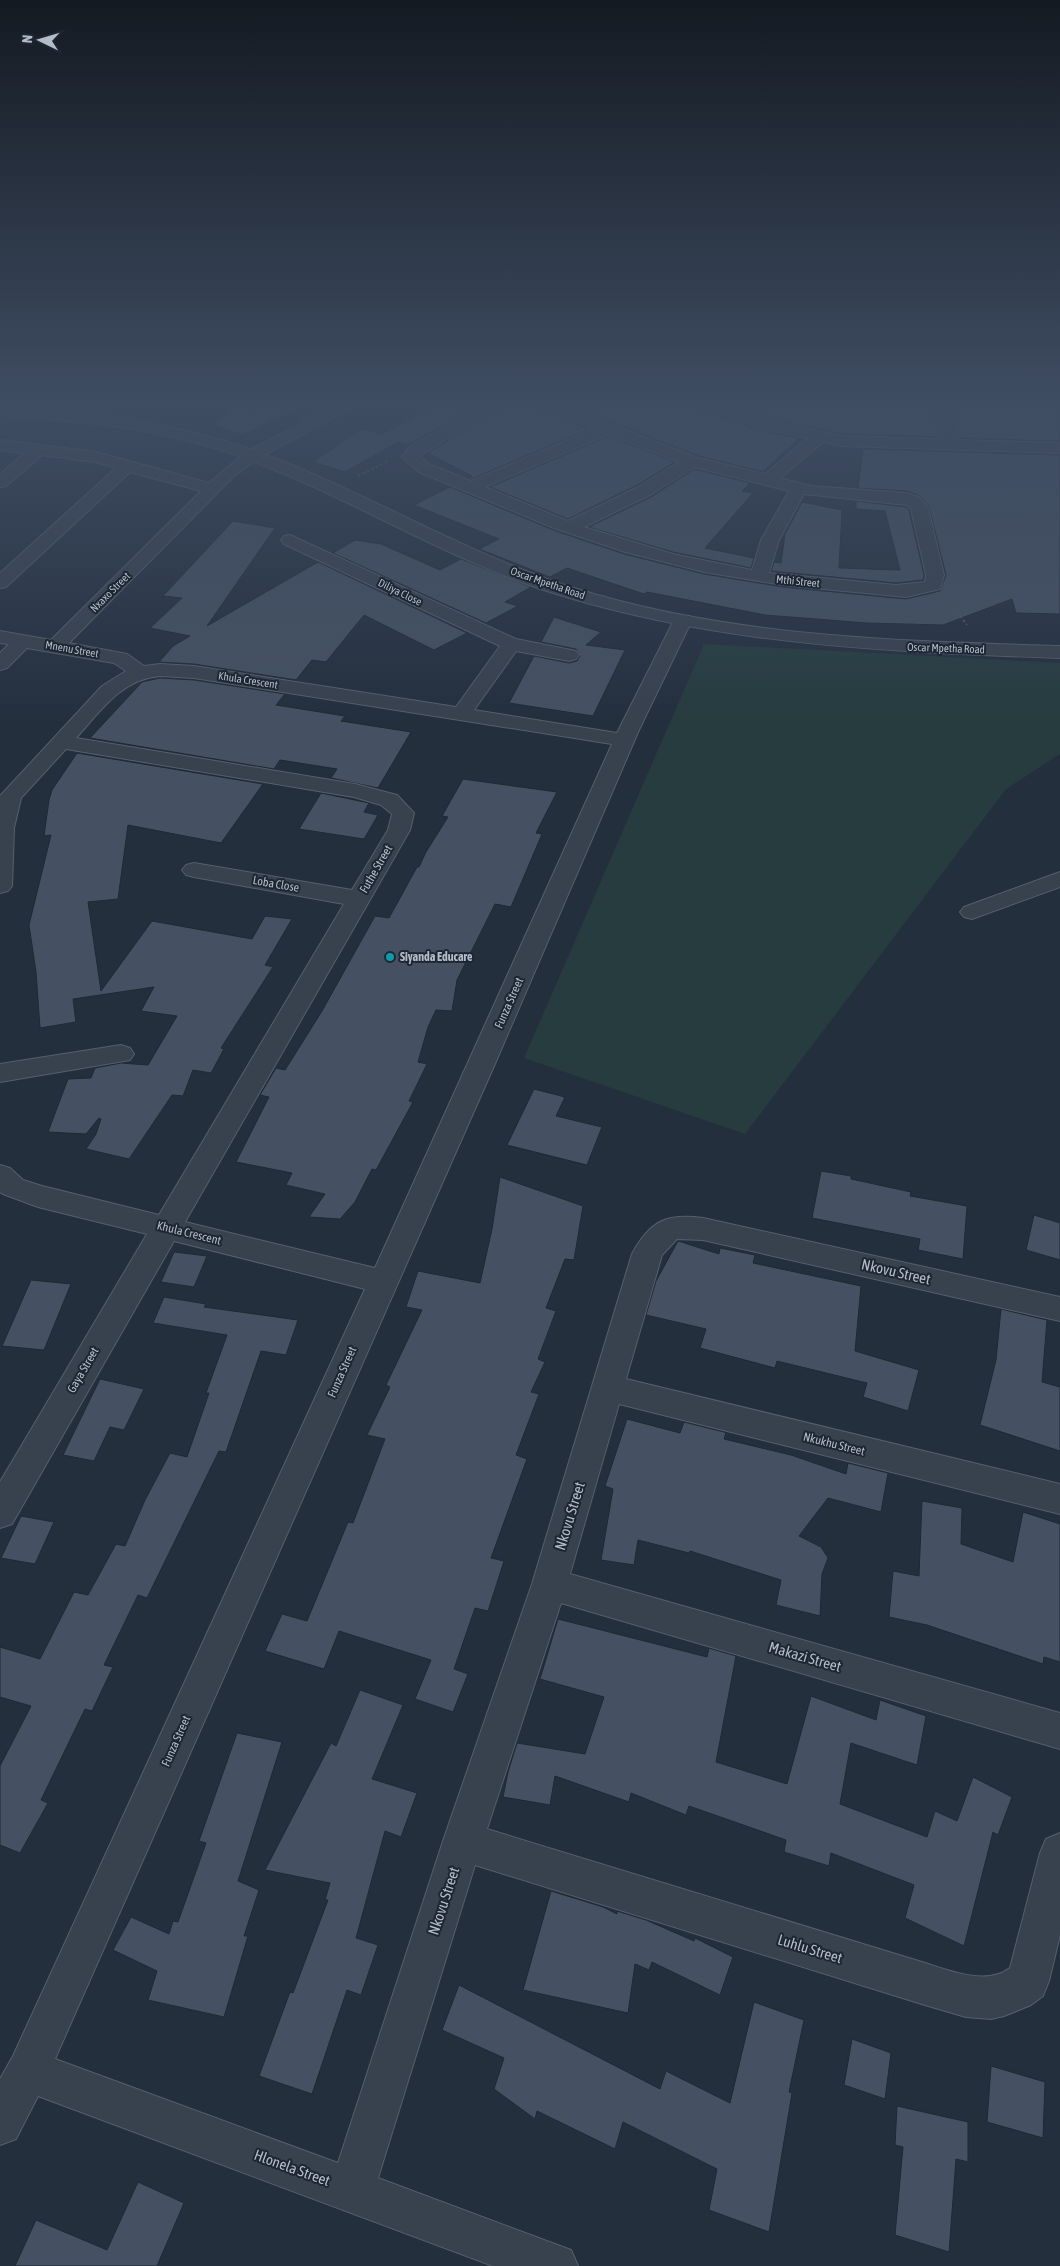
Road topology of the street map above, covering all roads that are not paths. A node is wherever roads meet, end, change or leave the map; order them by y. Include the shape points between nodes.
1 (80, 509) edge
2 (192, 509) edge
3 (372, 509) edge
4 (521, 509) edge
5 (610, 509) edge
6 (787, 509) edge
7 (918, 509) edge
8 (569, 528) junction
9 (290, 540) dead end
10 (759, 577) junction
11 (3, 578) edge
12 (683, 620) junction
13 (0, 637) edge
14 (23, 641) junction
15 (511, 644) junction
16 (56, 646) junction
17 (1060, 652) edge
18 (569, 655) dead end
19 (0, 664) edge
20 (140, 672) junction
21 (462, 713) junction
22 (625, 740) junction
23 (61, 742) junction
24 (2, 805) edge
25 (194, 870) dead end
26 (1060, 879) edge
27 (0, 886) edge
28 (359, 899) junction
29 (972, 912) dead end
30 (121, 1054) dead end
31 (0, 1072) edge
32 (0, 1175) edge
33 (166, 1227) junction
34 (382, 1282) junction
35 (1060, 1309) edge
36 (609, 1388) junction
37 (1060, 1500) edge
38 (0, 1513) edge
39 (550, 1584) junction
40 (1060, 1731) edge
41 (463, 1841) junction
42 (1060, 1853) edge
43 (28, 2071) junction
44 (0, 2123) edge
45 (352, 2190) junction
46 (556, 2266) edge

1 - 11 street
2 - 16 street, Nxaxo Street
3 - 12 street, Oscar Mpetha Road via 516,573 584,596
4 - 8 street, Mthi Street
5 - 8 street
6 - 10 street via 770,540
7 - 10 street, Mthi Street via 935,575 934,586 884,589
8 - 10 street, Mthi Street via 700,565
9 - 15 street, Diliya Close
12 - 17 street, Oscar Mpetha Road via 750,632 849,643
12 - 22 street, Funza Street
13 - 14 street, Mnenu Street
14 - 16 street, Mnenu Street
14 - 19 street
15 - 18 street, Diliya Close
15 - 21 street
16 - 20 street, Mnenu Street via 120,658
20 - 21 street, Khula Crescent via 194,672
20 - 23 street, Khula Crescent via 120,681
21 - 22 street, Khula Crescent
22 - 34 street, Funza Street
23 - 24 street, Khula Crescent
23 - 28 street, Futhe Street via 355,791 389,800 403,813 399,830
24 - 27 street, Khula Crescent
25 - 28 street, Loba Close
26 - 29 street
28 - 33 street, Futhe Street
30 - 31 street
32 - 33 street, Khula Crescent via 13,1187 38,1196
33 - 34 street, Khula Crescent
33 - 38 street, Gaya Street
34 - 43 street, Funza Street
35 - 36 street, Nkovu Street via 703,1229 673,1228 662,1232 647,1254
36 - 37 street, Nkukhu Street
36 - 39 street, Nkovu Street
39 - 40 street, Makazi Street
39 - 41 street, Nkovu Street
41 - 42 street, Luhlu Street via 925,1984 984,1999 1004,1998 1028,1981
41 - 45 street, Nkovu Street
43 - 44 street, Funza Street
43 - 45 street, Hlonela Street
45 - 46 street, Hlonela Street

